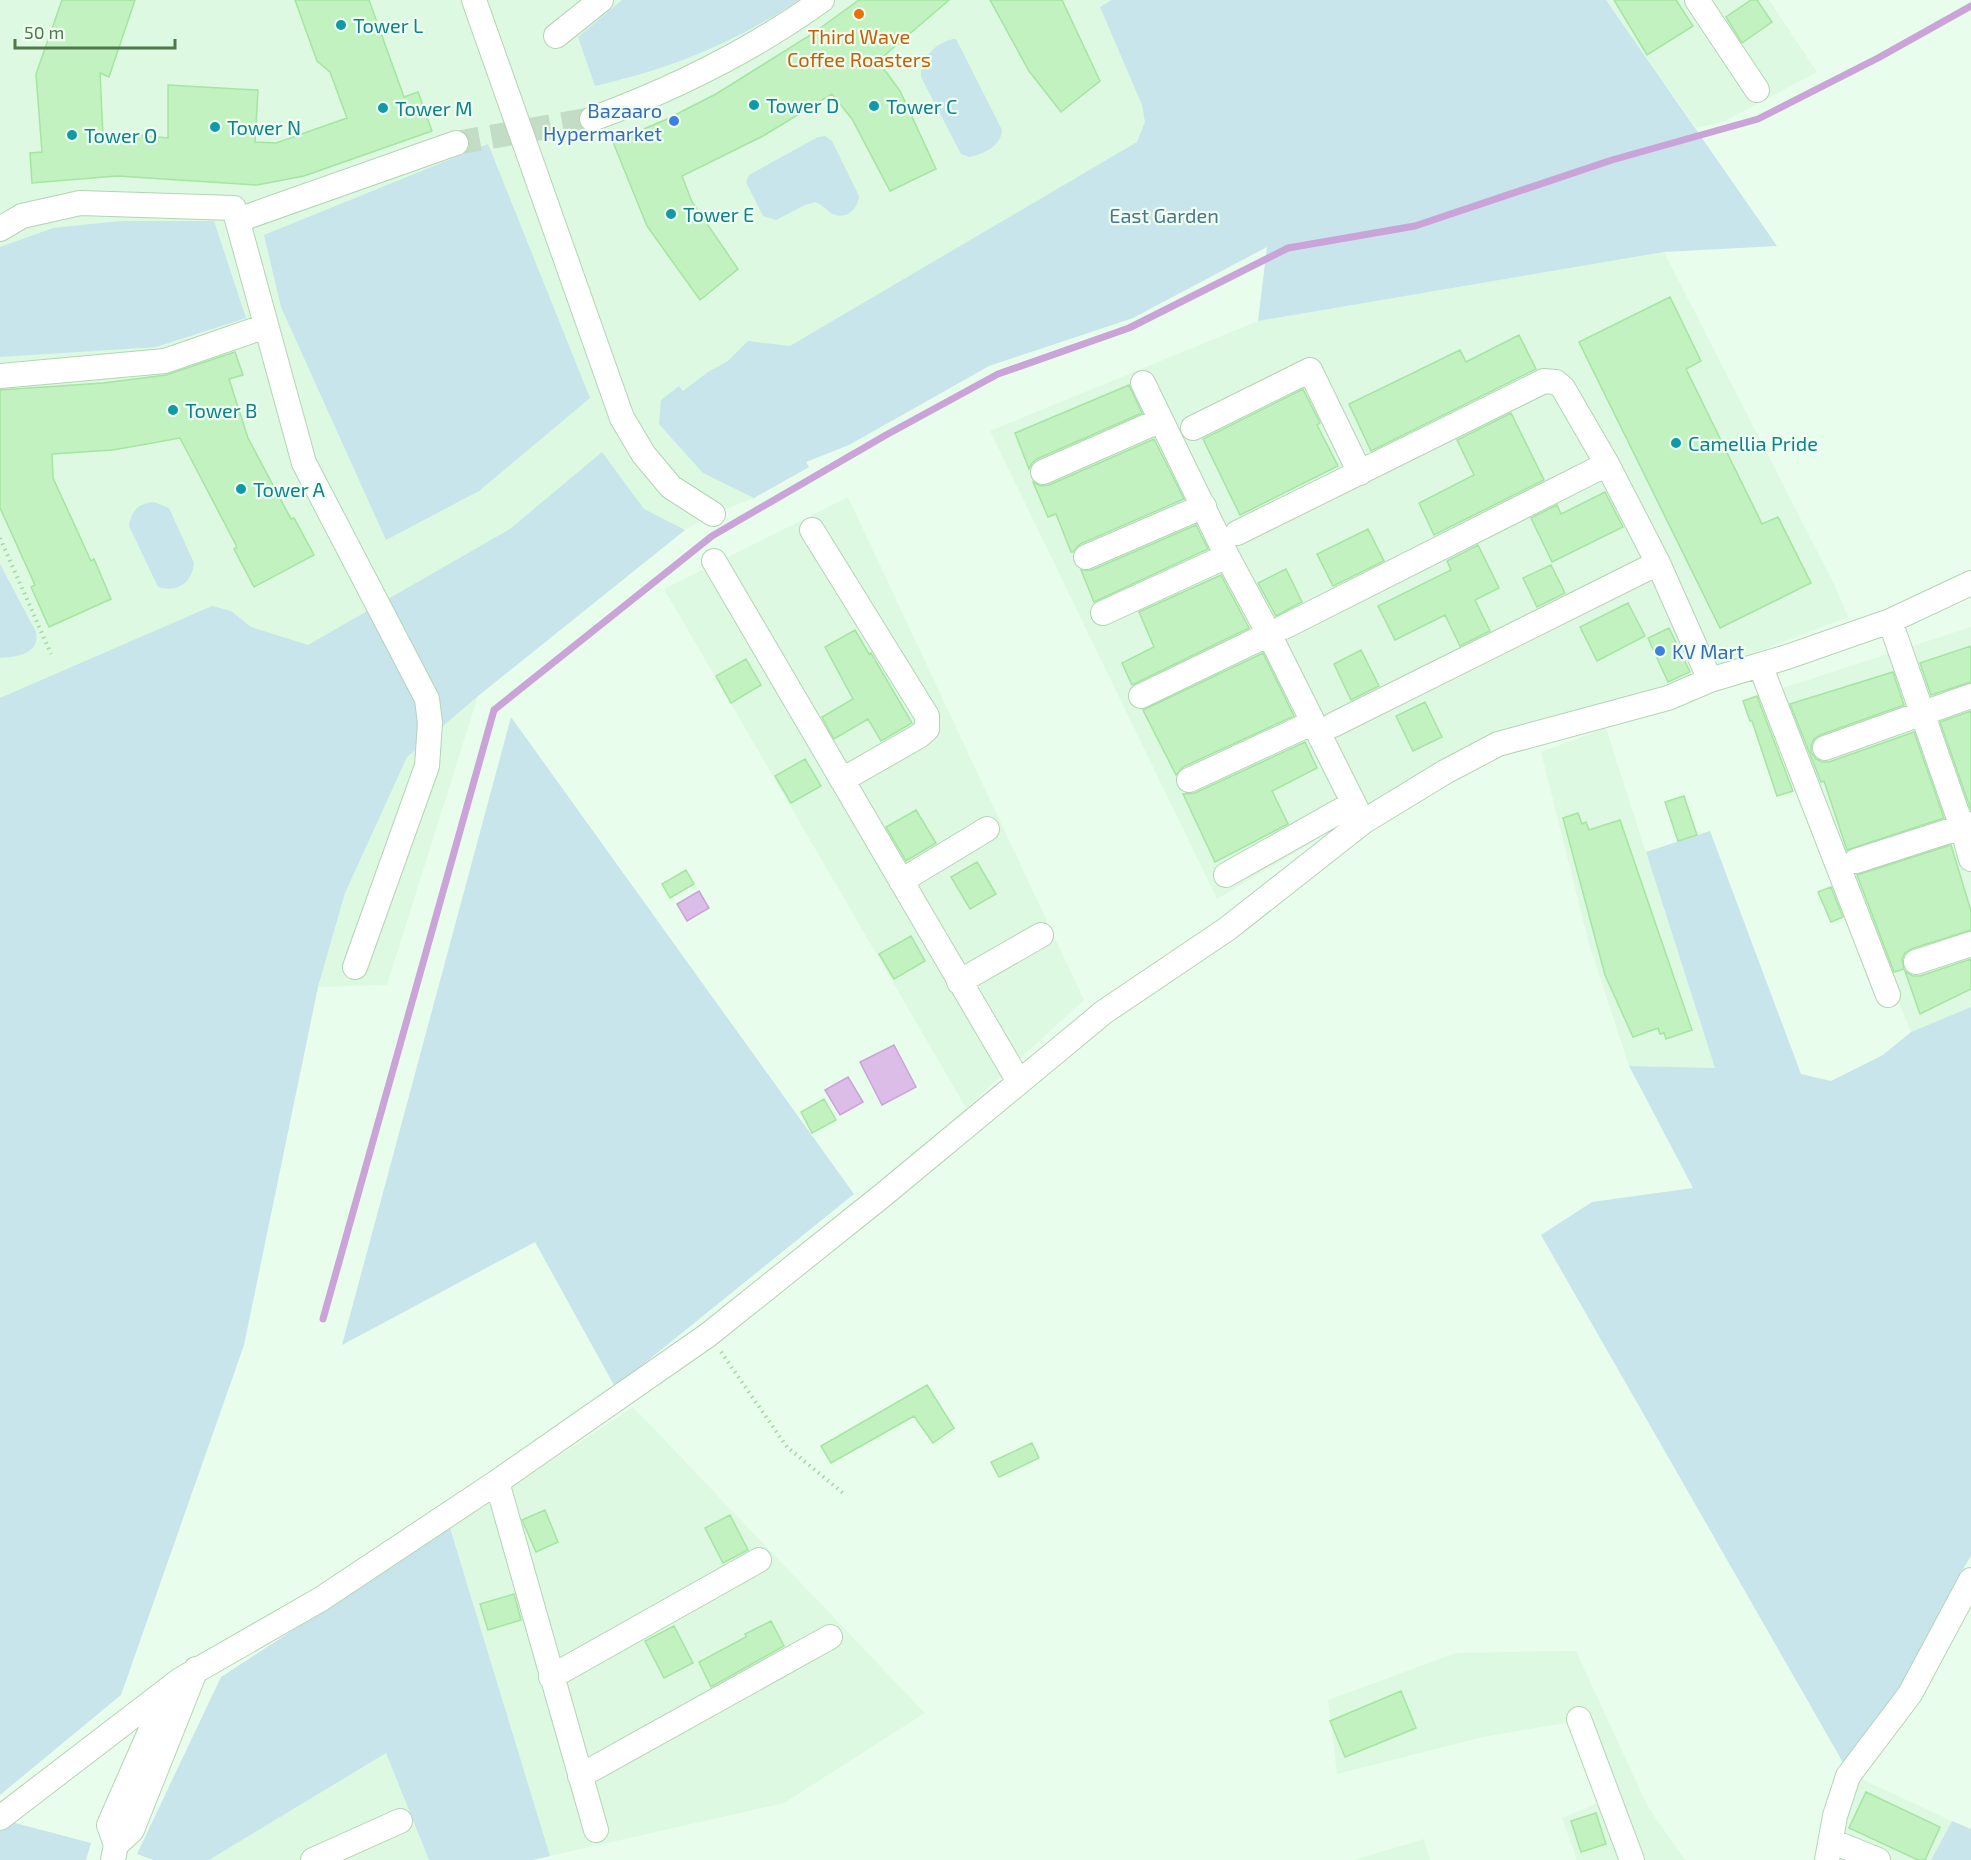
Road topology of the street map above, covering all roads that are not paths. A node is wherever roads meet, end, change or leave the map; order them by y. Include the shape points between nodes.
1 (474, 0) edge
2 (601, 0) edge
3 (822, 0) edge
4 (1696, 0) edge
5 (556, 36) dead end
6 (1757, 90) dead end
7 (591, 119) tunnel mouth
8 (456, 142) tunnel mouth
9 (238, 220) junction
10 (0, 229) edge
11 (266, 326) junction
12 (0, 376) edge
13 (1143, 383) dead end
14 (1161, 420) junction
15 (1193, 428) dead end
16 (1607, 464) junction
17 (1043, 472) dead end
18 (1360, 473) junction
19 (1204, 506) junction
20 (713, 514) dead end
21 (812, 530) dead end
22 (1238, 533) dead end
23 (1227, 556) junction
24 (1086, 557) dead end
25 (714, 561) dead end
26 (1658, 563) junction
27 (1971, 583) edge
28 (1102, 613) dead end
29 (1890, 621) junction
30 (1277, 631) junction
31 (1760, 665) junction
32 (1710, 680) junction
33 (1141, 696) dead end
34 (1971, 696) edge
35 (1922, 713) junction
36 (1322, 724) junction
37 (1825, 748) dead end
38 (842, 780) junction
39 (1189, 780) dead end
40 (1358, 813) junction
41 (1966, 825) edge
42 (987, 830) dead end
43 (1971, 859) edge
44 (1856, 861) dead end
45 (1226, 875) dead end
46 (901, 881) junction
47 (1041, 935) dead end
48 (1971, 944) edge
49 (1916, 962) dead end
50 (355, 967) dead end
51 (959, 981) junction
52 (1888, 995) dead end
53 (1019, 1082) junction
54 (497, 1482) junction
55 (759, 1560) dead end
56 (1971, 1580) edge
57 (830, 1637) dead end
58 (196, 1669) junction
59 (551, 1677) junction
60 (169, 1689) junction
61 (1579, 1719) dead end
62 (580, 1776) junction
63 (0, 1818) edge
64 (400, 1821) dead end
65 (596, 1830) dead end
66 (1829, 1851) edge
67 (115, 1853) edge
68 (313, 1860) edge
69 (1632, 1860) edge
70 (1878, 1860) edge

1 - 20 street via 622,418 644,455 671,487
2 - 5 street
3 - 7 street via 724,62
4 - 6 street
8 - 9 street
9 - 10 street via 234,208 80,203 22,216
9 - 11 street
11 - 12 street via 165,361
11 - 50 street via 304,463 427,699 427,766
13 - 14 street
14 - 17 street
14 - 19 street
15 - 18 street via 1310,370
16 - 18 street via 1563,388 1556,382 1544,381
16 - 26 street
16 - 30 street
18 - 22 street
19 - 23 street
19 - 24 street
21 - 38 street via 927,716 927,729 919,736
23 - 28 street
23 - 30 street
25 - 38 street
26 - 32 street
26 - 36 street
27 - 29 street
29 - 31 street
29 - 35 street
30 - 33 street
30 - 36 street
31 - 32 street
31 - 52 street
32 - 40 street via 1668,698 1498,744
34 - 35 street
35 - 37 street
35 - 41 street
36 - 39 street
36 - 40 street
38 - 46 street
40 - 45 street
40 - 53 street via 1227,929 1104,1012
41 - 43 street
41 - 44 street
42 - 46 street
46 - 51 street
47 - 51 street
48 - 49 street
51 - 53 street
53 - 54 street via 708,1335
54 - 58 street via 321,1599
54 - 59 street
55 - 59 street
56 - 66 street via 1910,1694 1848,1776
57 - 62 street
58 - 60 street
58 - 67 street via 132,1830
59 - 62 street
60 - 63 street
60 - 67 street via 109,1825
61 - 69 street
62 - 65 street
64 - 68 street
66 - 70 street

